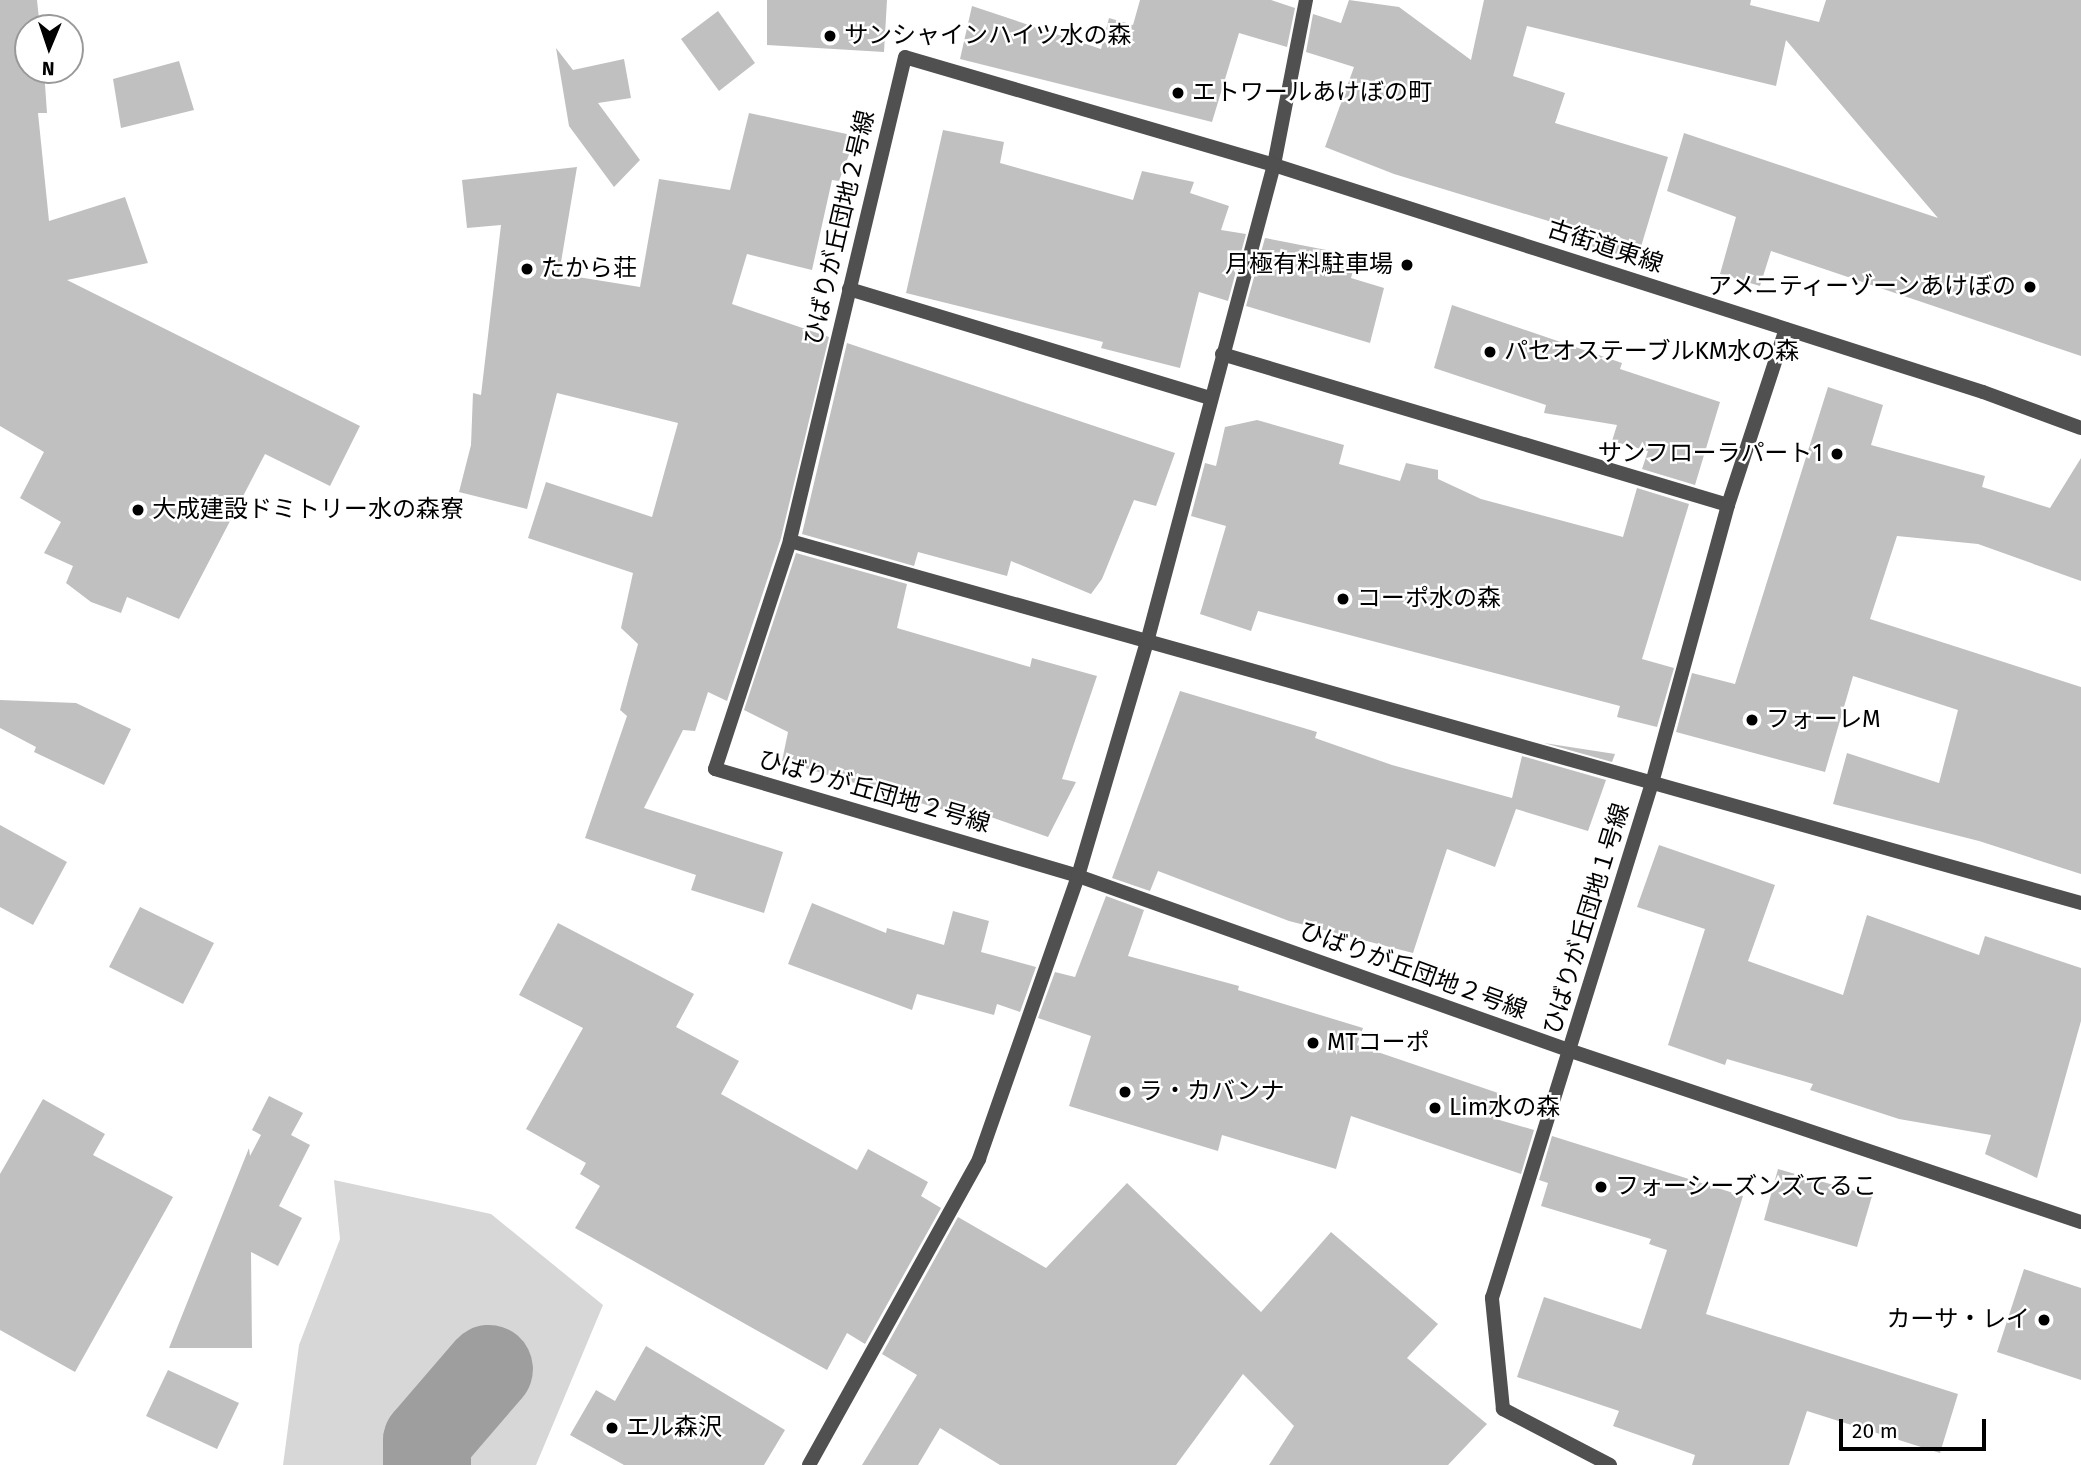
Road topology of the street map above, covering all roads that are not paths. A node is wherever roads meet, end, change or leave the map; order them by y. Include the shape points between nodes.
1 (1306, 0) edge
2 (1274, 165) junction
3 (849, 289) junction
4 (1786, 328) junction
5 (1222, 354) junction
6 (1211, 398) junction
7 (2081, 428) edge
8 (1728, 505) junction
9 (789, 541) junction
10 (1147, 642) junction
11 (1652, 782) junction
12 (1078, 876) junction
13 (2081, 903) edge
14 (1571, 1051) junction
15 (2081, 1222) edge
16 (809, 1465) edge
17 (1610, 1465) edge

1 - 2 street
2 - 3 street, ひばりが丘団地２号線 via 905,57
2 - 4 street, 古街道東線
2 - 5 street
3 - 6 street
3 - 9 street, ひばりが丘団地２号線
4 - 7 street, 古街道東線
4 - 8 street, ひばりが丘団地１号線
5 - 6 street
5 - 8 street
6 - 10 street
8 - 11 street, ひばりが丘団地１号線
9 - 10 street
9 - 12 street, ひばりが丘団地２号線 via 715,769
10 - 11 street
10 - 12 street
11 - 13 street
11 - 14 street, ひばりが丘団地１号線
12 - 14 street, ひばりが丘団地２号線
12 - 16 street via 979,1159
14 - 15 street, ひばりが丘団地２号線
14 - 17 street, ひばりが丘団地１号線 via 1492,1298 1503,1409

